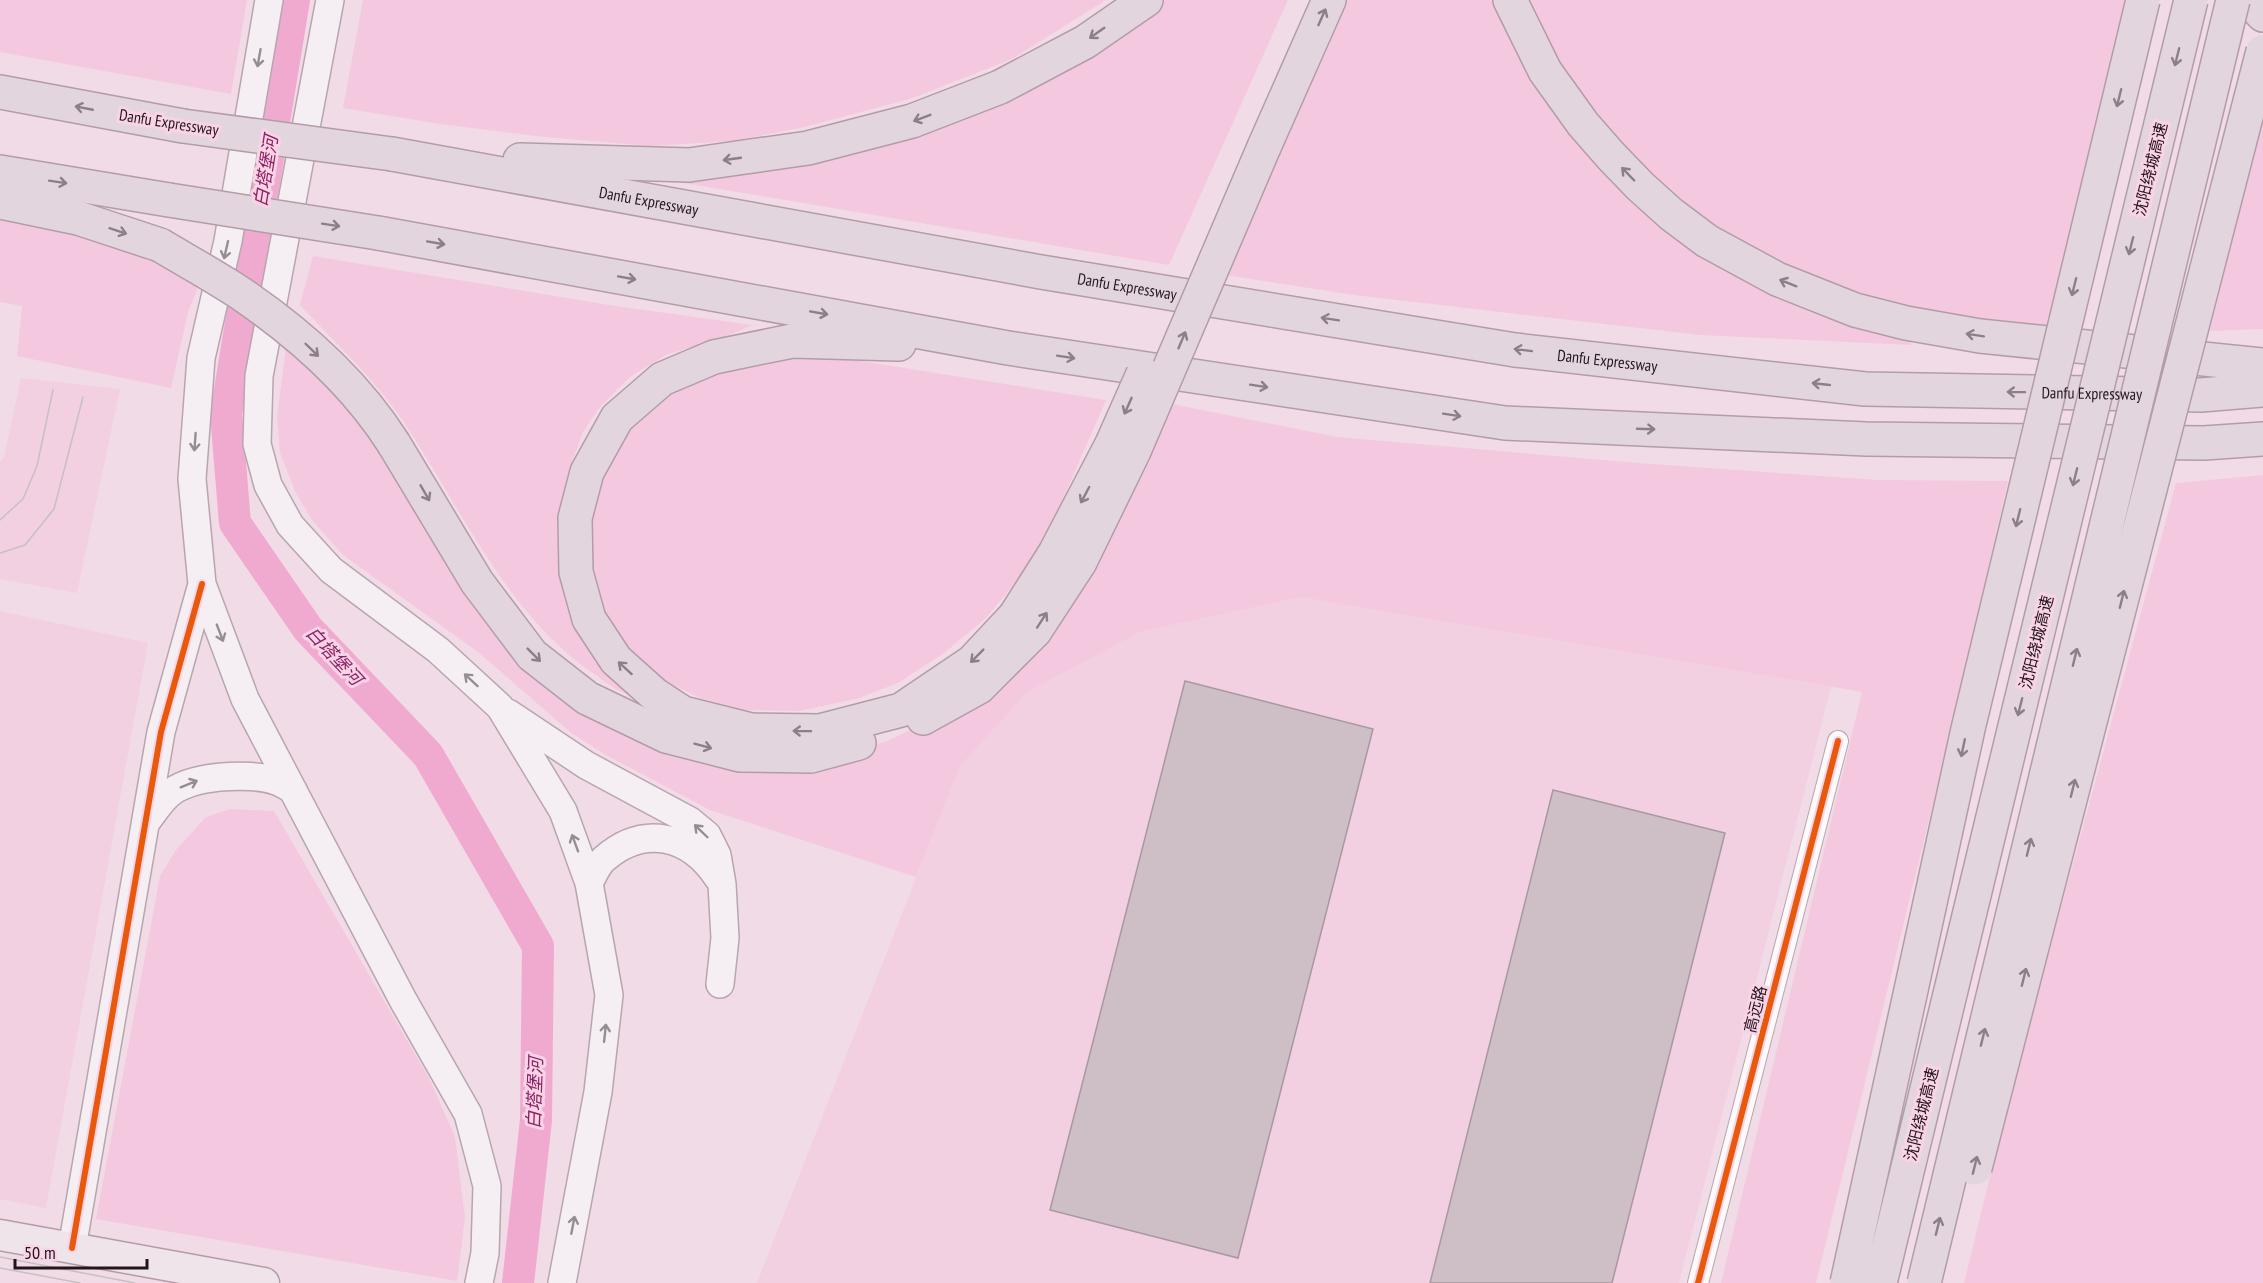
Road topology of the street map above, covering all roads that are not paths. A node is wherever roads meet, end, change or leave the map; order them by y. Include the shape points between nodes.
1 (269, 0) edge
2 (330, 0) edge
3 (1146, 0) edge
4 (1306, 0) edge
5 (1329, 0) edge
6 (1510, 0) edge
7 (2143, 0) edge
8 (2191, 0) edge
9 (2233, 0) edge
10 (2249, 0) edge
11 (2263, 15) edge
12 (2263, 51) edge
13 (0, 92) edge
14 (1255, 144) junction
15 (402, 155) junction
16 (0, 172) edge
17 (0, 202) edge
18 (1008, 348) junction
19 (2263, 365) edge
20 (2263, 390) edge
21 (2263, 439) edge
22 (1123, 448) junction
23 (202, 584) junction
24 (500, 707) junction
25 (1838, 741) dead end
26 (293, 790) junction
27 (147, 822) junction
28 (589, 883) junction
29 (722, 884) junction
30 (720, 984) dead end
31 (0, 1235) edge
32 (72, 1248) junction
33 (264, 1283) edge
34 (479, 1283) edge
35 (562, 1283) edge
36 (1698, 1283) edge
37 (1847, 1283) edge
38 (1880, 1283) edge
39 (1924, 1283) edge
40 (1945, 1283) edge

1 -> 23 main road via 228,241 201,358 192,479
24 -> 2 main road via 438,650 331,570 290,525 268,485 256,444 259,376
3 -> 15 highway via 1085,42 1000,87 912,122 808,148 689,165
4 - 14 highway
14 -> 5 highway
19 -> 6 highway via 1969,334 1856,310 1777,279 1707,241 1671,214 1611,156 1545,71
7 -> 37 highway, bridge via 1968,729
8 -> 38 highway, 沈阳绕城高速, bridge
39 -> 9 highway, bridge
10 - 11 highway
40 -> 12 highway, bridge
15 -> 13 highway, Danfu Expressway, bridge via 183,126
14 - 22 highway, bridge
20 -> 15 highway, Danfu Expressway via 2201,395 1865,389 1515,350 1041,272
16 -> 18 highway, bridge via 378,232
17 -> 22 highway, bridge via 78,218 160,245 240,293 309,345 376,415 477,582 532,655 587,698 666,736 740,755 811,756 895,734 979,687 1035,631 1074,572
18 -> 21 highway via 1505,423 1866,439 2204,443
22 -> 18 highway via 1015,616 972,662 901,710 819,731 751,730 683,713 654,694 616,660 589,619 576,572 575,518 587,472 617,418 662,379 714,357 792,341
23 -> 26 main road via 245,699
23 - 27 main road via 161,732
28 -> 24 main road via 563,811
29 -> 24 main road via 717,855 706,835 690,821 586,765
25 - 36 street, 高远路
27 -> 26 main road via 169,793 218,776 276,781
26 - 34 main road via 468,1114 487,1186 486,1253
27 - 32 main road
28 - 29 main road via 602,860 631,842 663,838 687,846 707,862
35 -> 28 main road via 598,1092 609,995
29 - 30 main road via 725,938
31 - 32 main road
32 - 33 main road

